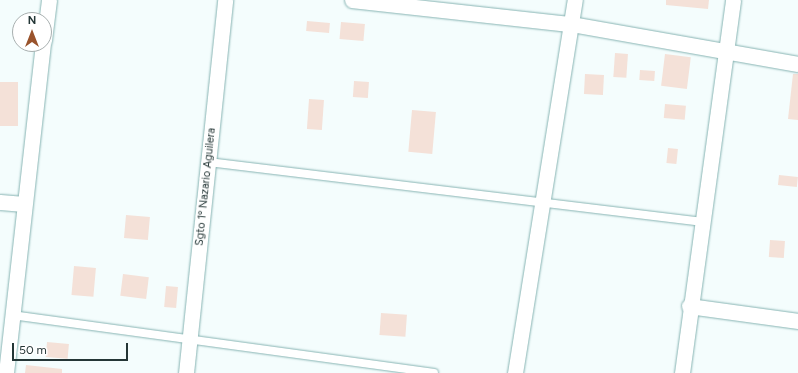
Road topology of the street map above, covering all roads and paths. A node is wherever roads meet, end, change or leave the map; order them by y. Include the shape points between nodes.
1 (49, 0) edge
2 (226, 0) edge
3 (352, 0) edge
4 (575, 0) edge
5 (733, 0) edge
6 (382, 2) edge
7 (48, 12) edge
8 (572, 24) junction
9 (727, 49) junction
10 (42, 52) edge
11 (798, 64) edge
12 (208, 162) junction
13 (0, 202) edge
14 (543, 202) junction
15 (24, 204) junction
16 (701, 222) junction
17 (689, 306) junction
18 (12, 315) junction
19 (798, 321) edge
20 (189, 339) junction
21 (6, 373) edge
22 (186, 373) edge
23 (434, 373) edge
24 (515, 373) edge
25 (682, 373) edge

1 - 7 street
2 - 12 street, Sgto 1º Nazario Aguilera
3 - 6 street
4 - 8 street
5 - 9 street
6 - 8 street
8 - 9 street
8 - 14 street
9 - 11 street
9 - 16 street
10 - 15 street
12 - 14 lane
12 - 20 street, Sgto 1º Nazario Aguilera
13 - 15 street
14 - 16 lane
14 - 24 street
15 - 18 street
16 - 17 street
17 - 19 street
17 - 25 street
18 - 20 lane
18 - 21 street
20 - 22 street, Sgto 1º Nazario Aguilera
20 - 23 lane

